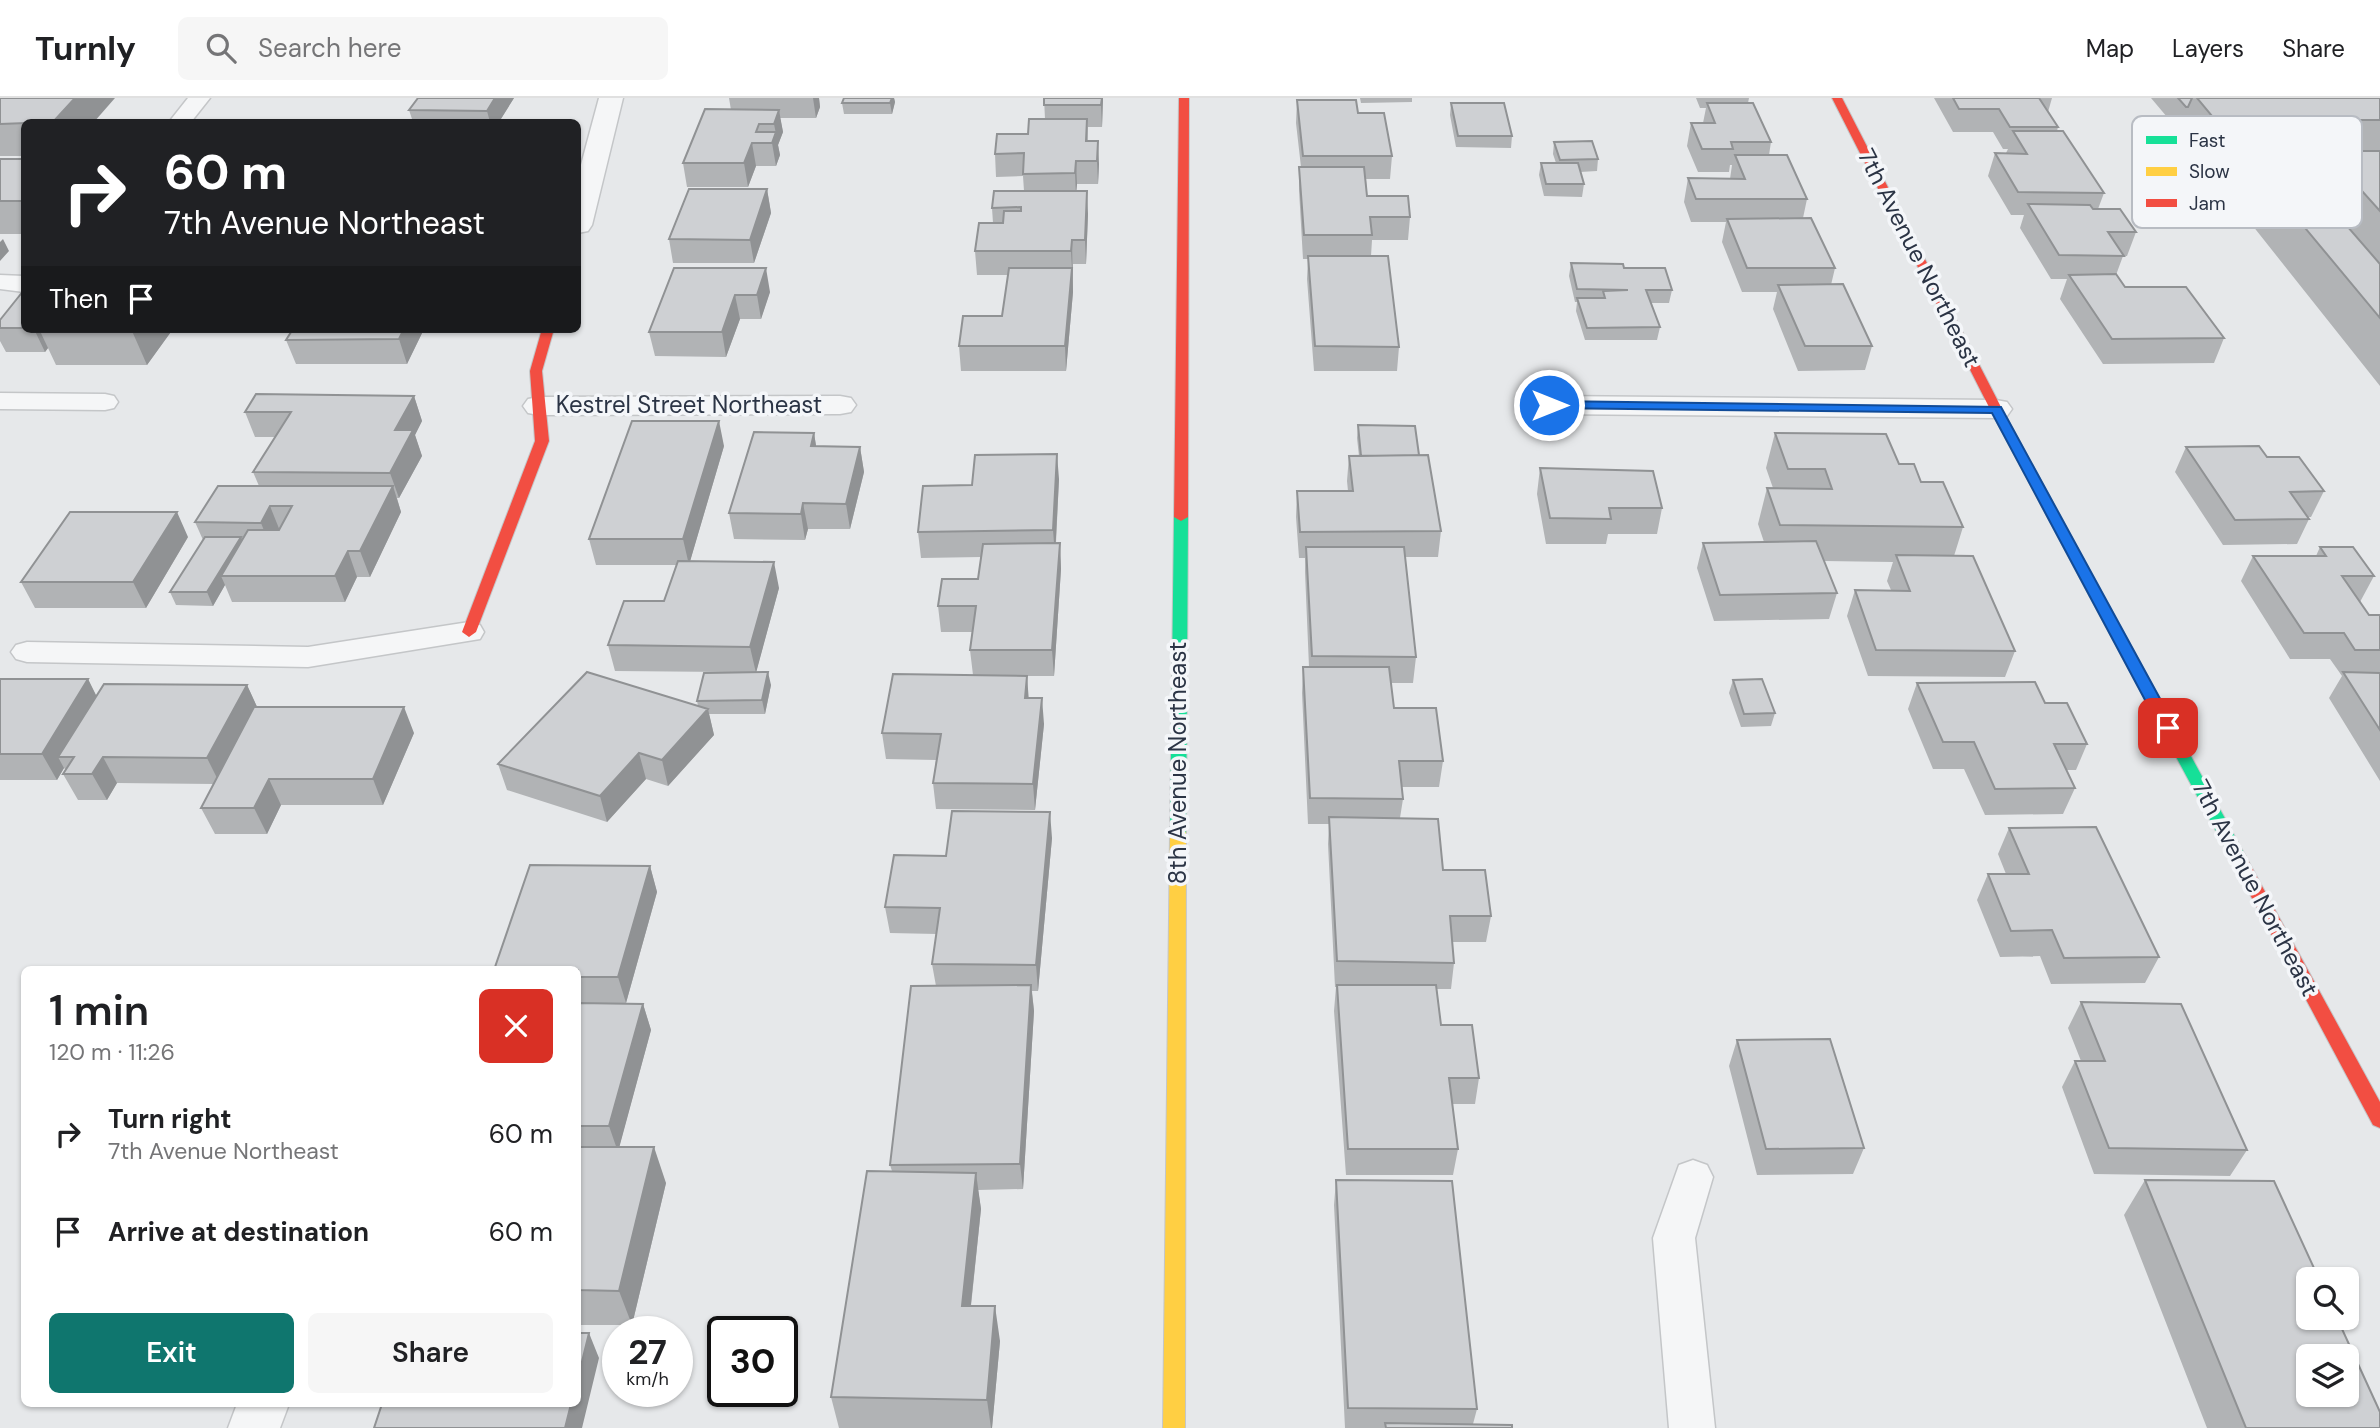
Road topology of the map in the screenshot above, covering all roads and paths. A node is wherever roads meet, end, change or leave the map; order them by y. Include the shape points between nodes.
1 (199, 98) edge
2 (611, 98) edge
3 (1184, 98) edge
4 (1837, 98) edge
5 (182, 119) edge
6 (581, 213) edge
7 (0, 282) edge
8 (21, 291) edge
9 (547, 333) edge
10 (0, 401) edge
11 (106, 402) dead end
12 (839, 405) dead end
13 (1549, 405) dead end
14 (539, 406) junction
15 (1996, 409) junction
16 (469, 632) joint
17 (27, 652) dead end
18 (2380, 1120) edge
19 (1693, 1177) dead end
20 (262, 1407) edge
21 (254, 1428) edge
22 (1174, 1428) edge
23 (1692, 1428) edge

1 - 5 lane
2 - 6 street
3 - 22 street, 8th Avenue Northeast
4 - 15 street, 7th Avenue Northeast
7 - 8 lane via 19,282
9 - 14 street via 536,371
10 - 11 lane
12 - 14 street, Kestrel Street Northeast
13 - 15 street
14 - 16 street via 542,440
15 - 18 street, 7th Avenue Northeast
16 - 17 lane via 308,657
19 - 23 lane via 1674,1238
20 - 21 street

